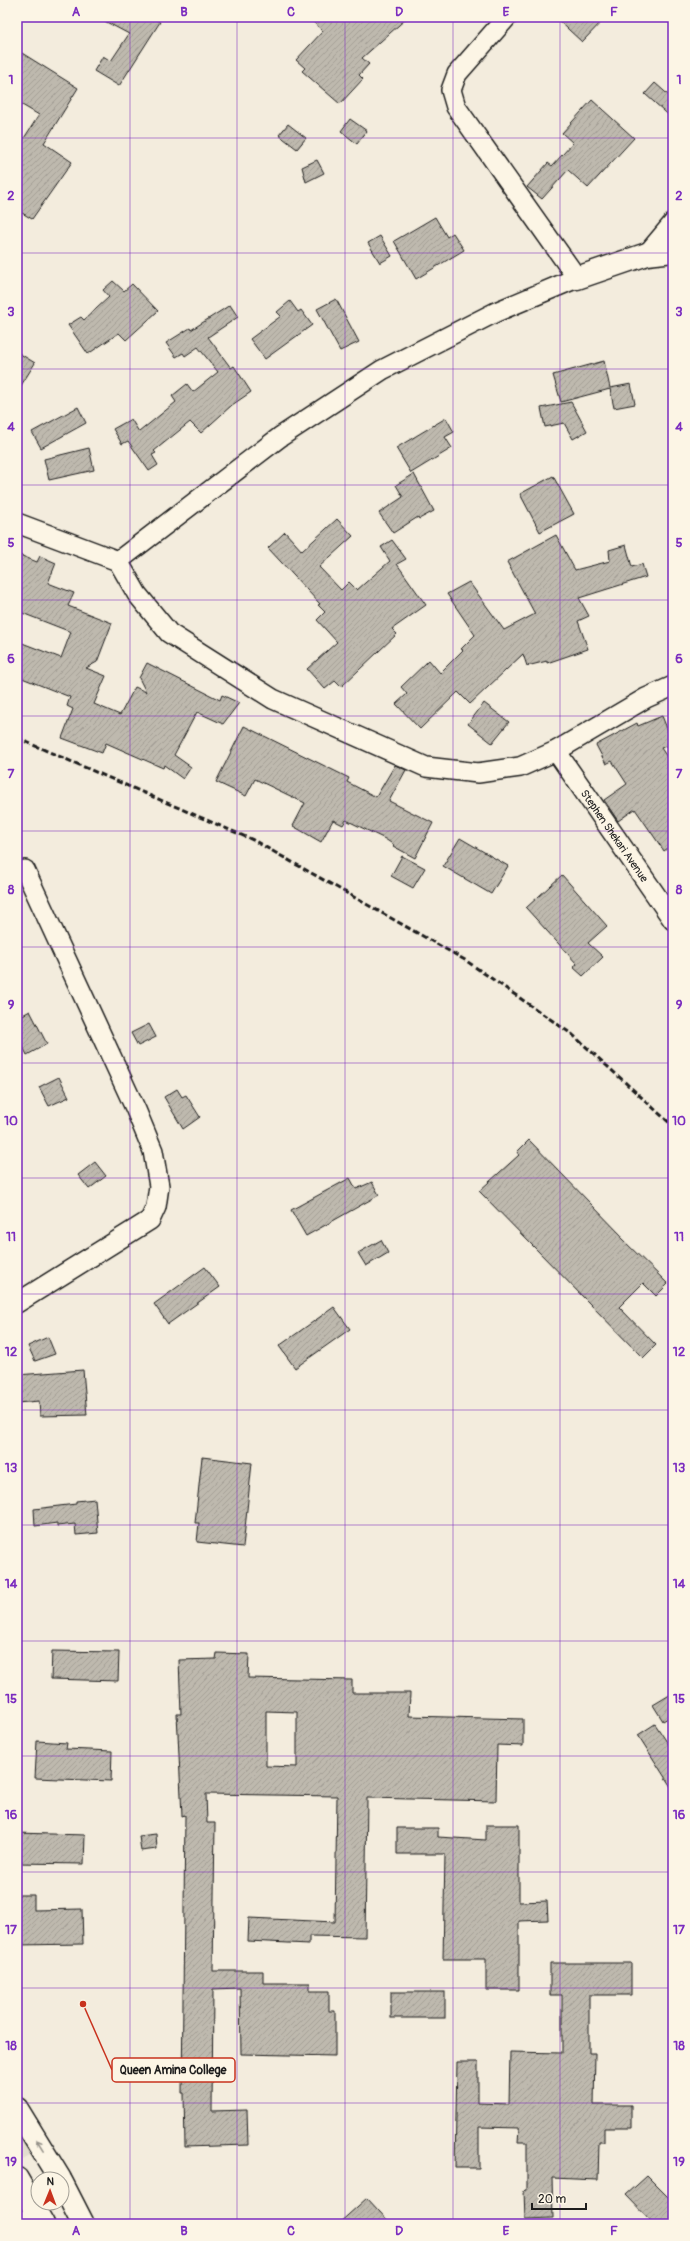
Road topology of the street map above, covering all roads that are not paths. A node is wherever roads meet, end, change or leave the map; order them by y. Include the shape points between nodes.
1 (507, 17) edge
2 (673, 223) edge
3 (673, 251) edge
4 (647, 254) junction
5 (577, 278) junction
6 (17, 523) edge
7 (118, 560) junction
8 (673, 686) edge
9 (556, 752) junction
10 (25, 870) dead end
11 (673, 920) edge
12 (17, 1303) edge
13 (17, 2108) edge
14 (55, 2171) edge
15 (17, 2179) edge
16 (70, 2199) edge
17 (32, 2218) edge
18 (83, 2224) edge

1 - 5 street via 457,74 451,90 456,107
2 - 4 street
3 - 4 main road
4 - 5 main road
5 - 7 street via 496,312 382,370 280,437
6 - 7 street
7 - 9 street via 137,594 169,633 273,699 426,767 478,773 520,767
8 - 9 street via 646,698
9 - 11 street, Stephen Shekari Avenue
10 - 12 street via 136,1110 153,1151 159,1186 156,1207 150,1220
14 -> 13 main road
15 - 17 main road
16 - 18 main road

